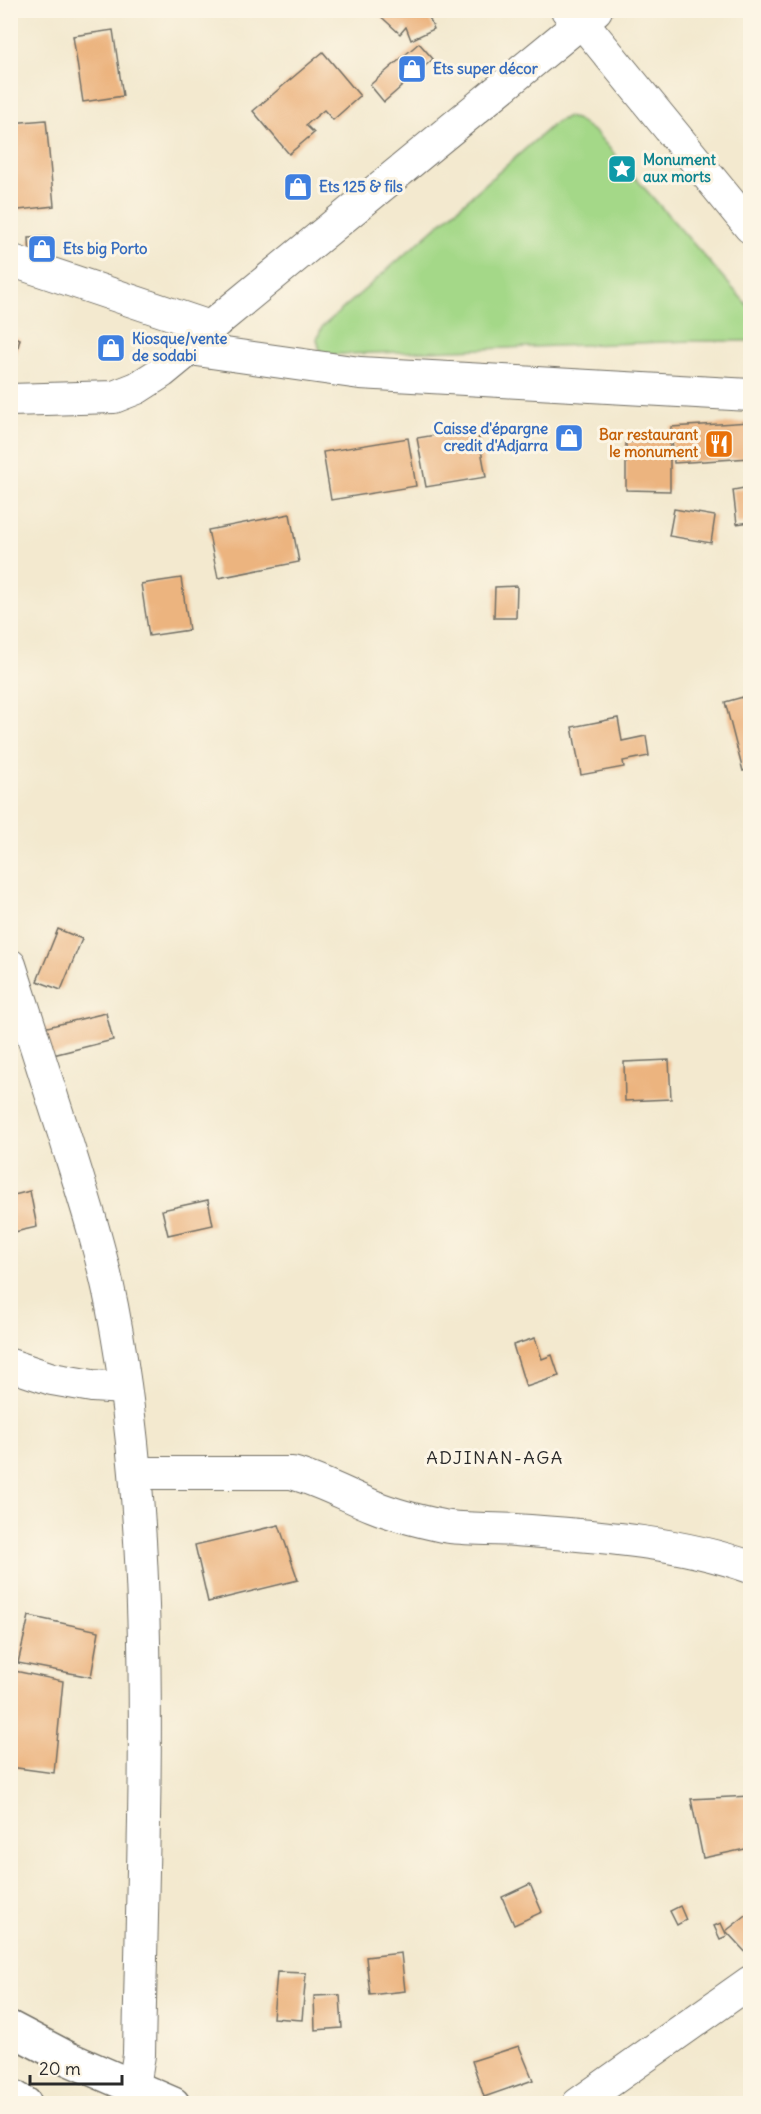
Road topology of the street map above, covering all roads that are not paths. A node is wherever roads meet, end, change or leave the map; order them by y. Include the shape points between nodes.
1 (580, 13) edge
2 (750, 227) edge
3 (10, 260) edge
4 (200, 338) junction
5 (750, 395) edge
6 (12, 401) edge
7 (10, 965) edge
8 (10, 1365) edge
9 (125, 1388) junction
10 (136, 1473) junction
11 (750, 1567) edge
12 (750, 1982) edge
13 (10, 2028) edge
14 (134, 2087) junction
15 (10, 2095) edge
16 (25, 2103) edge
17 (174, 2103) edge
18 (578, 2103) edge

1 - 2 street
1 - 4 street
3 - 4 street
4 - 5 street via 360,373
4 - 6 street via 162,372 114,397
7 - 9 street via 84,1197 112,1305
8 - 9 street via 92,1386
9 - 10 street
10 - 11 street via 292,1473 411,1519 446,1526 632,1541 725,1558
10 - 14 street via 144,1659 139,2055
12 - 18 street
13 - 14 main road
14 - 17 main road
15 - 16 main road

